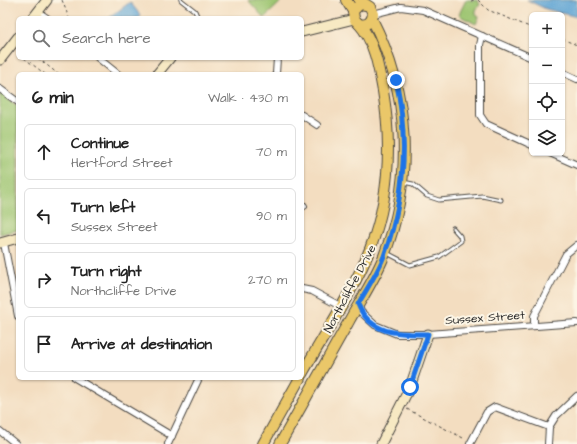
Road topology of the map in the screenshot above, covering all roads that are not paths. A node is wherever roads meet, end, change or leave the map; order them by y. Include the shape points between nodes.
1 (47, 0) edge
2 (181, 0) edge
3 (346, 0) edge
4 (362, 2) edge
5 (36, 15) edge
6 (197, 16) edge
7 (373, 16) junction
8 (355, 18) junction
9 (304, 31) edge
10 (482, 36) junction
11 (16, 40) edge
12 (529, 57) edge
13 (0, 60) edge
14 (100, 60) edge
15 (168, 60) edge
16 (277, 60) edge
17 (116, 72) edge
18 (159, 72) edge
19 (276, 72) edge
20 (565, 73) edge
21 (577, 79) edge
22 (0, 89) edge
23 (16, 101) edge
24 (304, 116) edge
25 (317, 125) dead end
26 (529, 144) edge
27 (557, 156) edge
28 (577, 165) edge
29 (402, 182) junction
30 (501, 200) dead end
31 (453, 228) dead end
32 (16, 239) edge
33 (2, 243) edge
34 (577, 245) edge
35 (385, 252) junction
36 (304, 289) edge
37 (358, 304) junction
38 (340, 306) junction
39 (16, 307) edge
40 (577, 323) edge
41 (534, 326) junction
42 (428, 334) junction
43 (304, 370) edge
44 (78, 380) edge
45 (198, 380) edge
46 (299, 380) edge
47 (577, 396) edge
48 (549, 428) junction
49 (0, 431) edge
50 (172, 436) junction
51 (470, 443) edge
52 (16, 444) edge
53 (168, 444) edge
54 (263, 444) edge
55 (280, 444) edge
56 (381, 444) edge
57 (548, 444) edge

1 - 5 street
2 - 6 lane via 195,11
3 - 8 main road, Northcliffe Drive
4 - 7 main road, Northcliffe Drive via 370,7
4 - 8 main road
7 - 8 main road via 366,24
7 - 10 street via 401,7 413,8
7 - 29 main road, Northcliffe Drive via 387,50 400,100 404,147
8 - 9 street
8 - 38 main road, Northcliffe Drive via 368,36 381,80 388,123 389,155 387,186 370,250
10 - 12 street
10 - 26 street via 480,114 486,124
11 - 13 street
14 - 17 street
15 - 18 street
16 - 19 street
20 - 21 street
22 - 23 street
24 - 25 street
27 - 28 street
29 - 30 lane via 413,184 427,196 439,200 482,196
29 - 35 main road, Northcliffe Drive via 396,219
31 - 35 lane via 461,241 439,257 410,265
32 - 33 street
33 - 39 street
34 - 41 street via 566,254 534,316
35 - 37 main road, Northcliffe Drive
36 - 38 street
37 - 42 street, Sussex Street via 368,320 386,331 397,334
37 - 55 main road, Northcliffe Drive
38 - 43 main road, Northcliffe Drive
40 - 41 street, Sussex Street
41 - 42 street, Sussex Street
42 - 56 street via 410,387
44 - 50 street
45 - 50 street
46 - 54 main road
47 - 48 street via 556,416
48 - 51 street via 495,407 487,412
48 - 57 street
49 - 52 street
50 - 53 street

